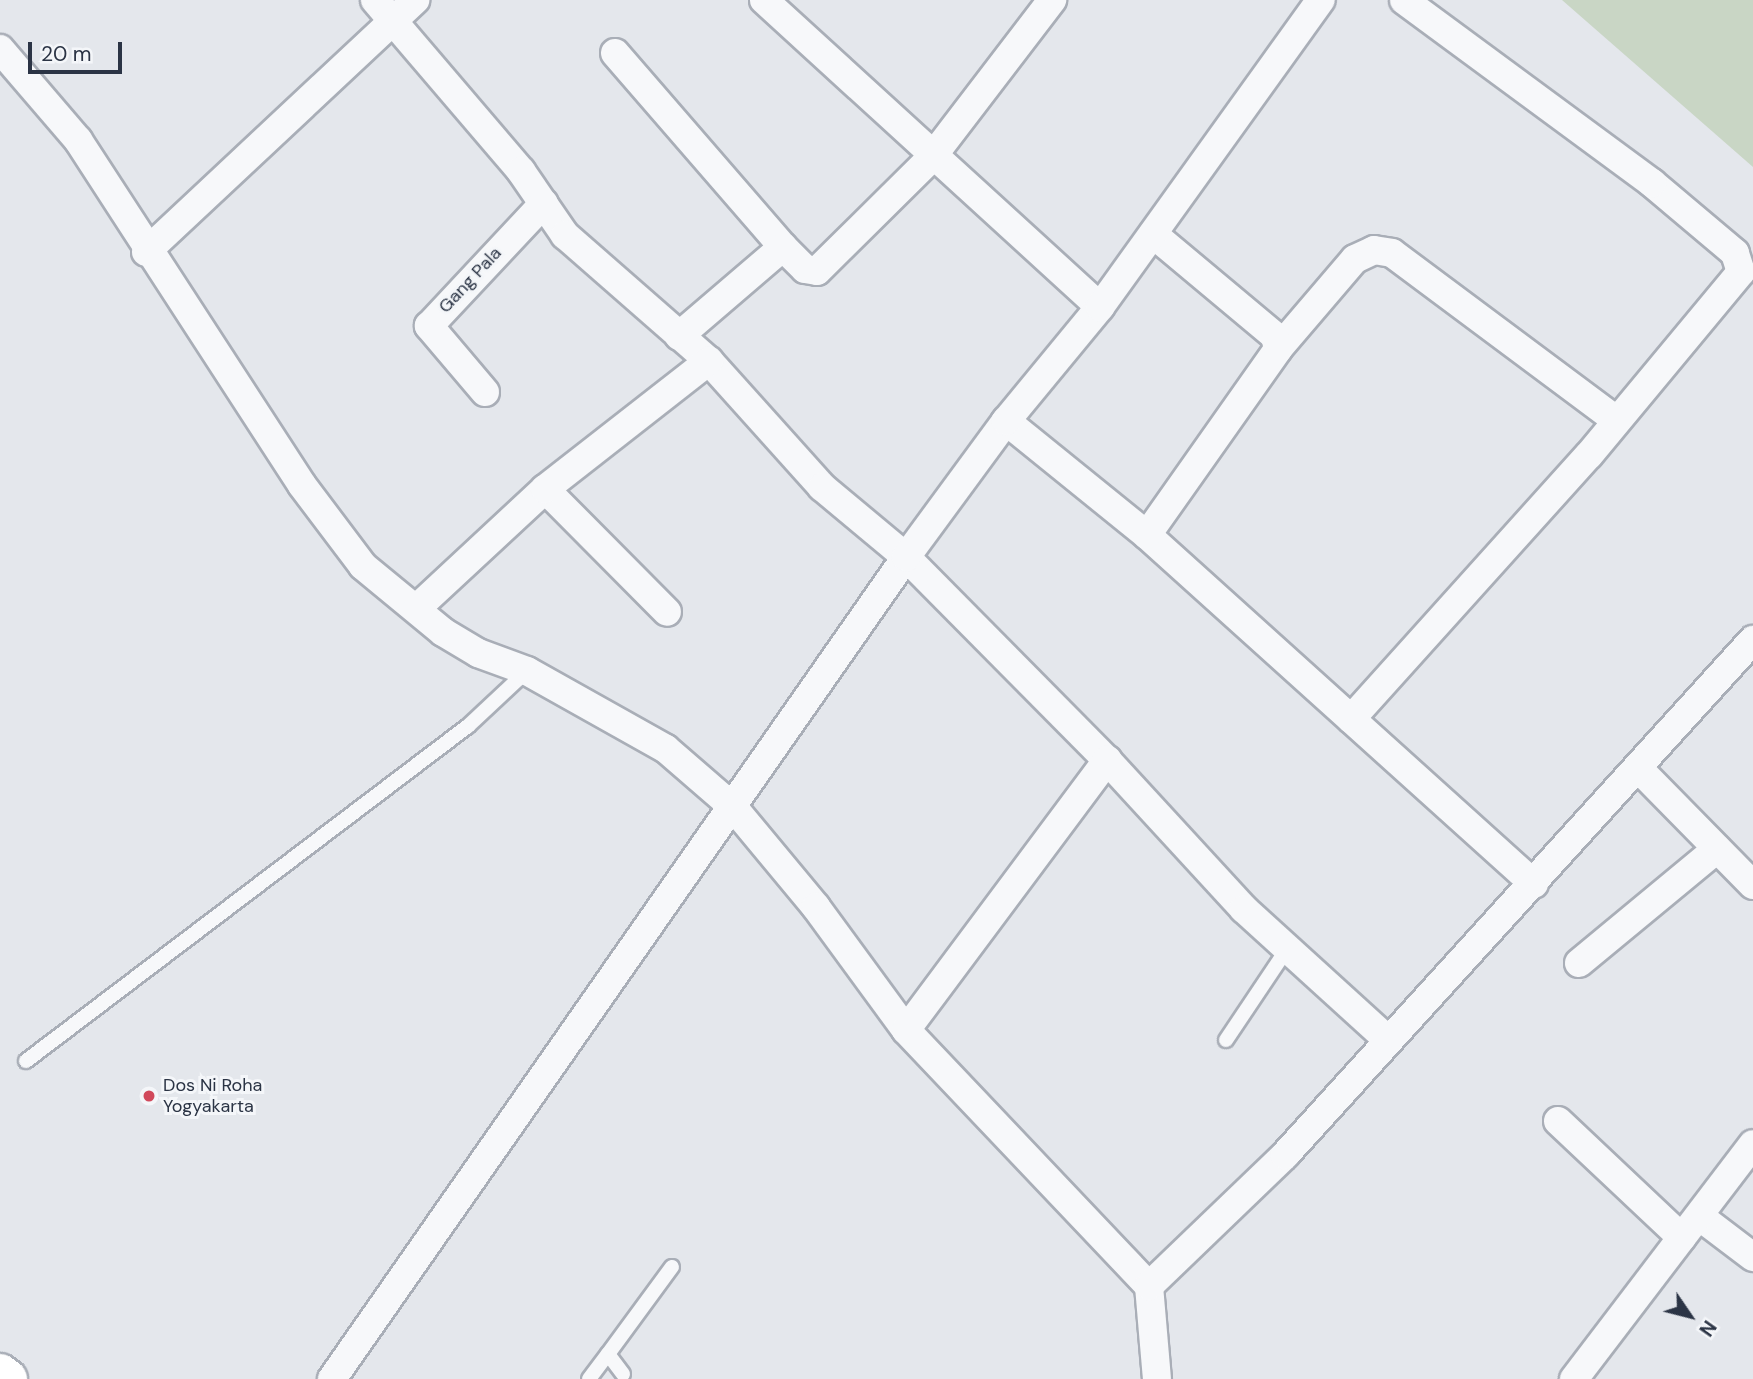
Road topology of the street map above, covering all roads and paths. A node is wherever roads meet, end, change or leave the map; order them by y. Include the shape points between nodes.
1 (375, 0) edge
2 (415, 0) edge
3 (764, 0) edge
4 (1052, 0) edge
5 (1321, 0) edge
6 (1404, 0) edge
7 (394, 23) junction
8 (615, 53) dead end
9 (5, 66) edge
10 (932, 157) junction
11 (544, 203) junction
12 (1153, 234) junction
13 (783, 247) junction
14 (146, 252) junction
15 (1747, 277) edge
16 (1100, 307) junction
17 (679, 336) junction
18 (1278, 349) junction
19 (709, 361) junction
20 (485, 392) dead end
21 (1616, 420) junction
22 (1006, 421) junction
23 (545, 489) junction
24 (1147, 535) junction
25 (906, 557) junction
26 (417, 608) junction
27 (667, 612) dead end
28 (1753, 640) edge
29 (527, 671) junction
30 (1351, 719) junction
31 (1107, 760) junction
32 (1638, 768) junction
33 (733, 807) junction
34 (1717, 849) junction
35 (1534, 884) junction
36 (1753, 885) edge
37 (1287, 949) junction
38 (1579, 963) dead end
39 (906, 1030) junction
40 (1226, 1040) dead end
41 (1388, 1040) junction
42 (26, 1060) dead end
43 (1558, 1121) dead end
44 (1753, 1144) edge
45 (1690, 1227) junction
46 (1753, 1257) edge
47 (672, 1267) dead end
48 (1149, 1286) junction
49 (608, 1353) junction
50 (0, 1373) edge
51 (623, 1374) dead end
52 (8, 1379) edge
53 (332, 1379) edge
54 (589, 1379) edge
55 (1157, 1379) edge
56 (1574, 1379) edge

1 - 7 street
2 - 7 street
3 - 10 street
4 - 10 street
5 - 12 street
6 - 15 street via 1652,183 1734,253
7 - 11 street
7 - 14 street
8 - 13 street
9 - 14 street via 78,140
10 - 13 street via 817,271 805,270
10 - 16 street
11 - 17 street via 565,235
11 - 20 street, Gang Pala via 429,326
12 - 16 street
12 - 18 street via 1275,336
13 - 17 street
14 - 26 street via 343,541 363,566
15 - 21 street
16 - 22 street
17 - 19 street
18 - 21 street via 1355,259 1374,250 1392,253
18 - 24 street
19 - 23 street
19 - 25 street via 822,487
21 - 30 street
22 - 24 street
22 - 25 street
23 - 26 street
23 - 27 street
24 - 30 street
25 - 31 street
25 - 33 street
26 - 29 street via 443,632 478,653
28 - 32 street
29 - 33 street via 666,749
29 - 42 lane via 457,734
30 - 35 street
31 - 37 street via 1244,909
31 - 39 street
32 - 34 street
32 - 35 street
33 - 39 street via 816,907
33 - 53 street
34 - 36 street
34 - 38 street
35 - 41 street
37 - 40 lane
37 - 41 street
39 - 48 street
41 - 48 street via 1285,1155
43 - 45 street
44 - 45 street
45 - 46 street
45 - 56 street
47 - 49 lane
48 - 55 street
49 - 51 lane
49 - 54 lane
50 - 52 main road

